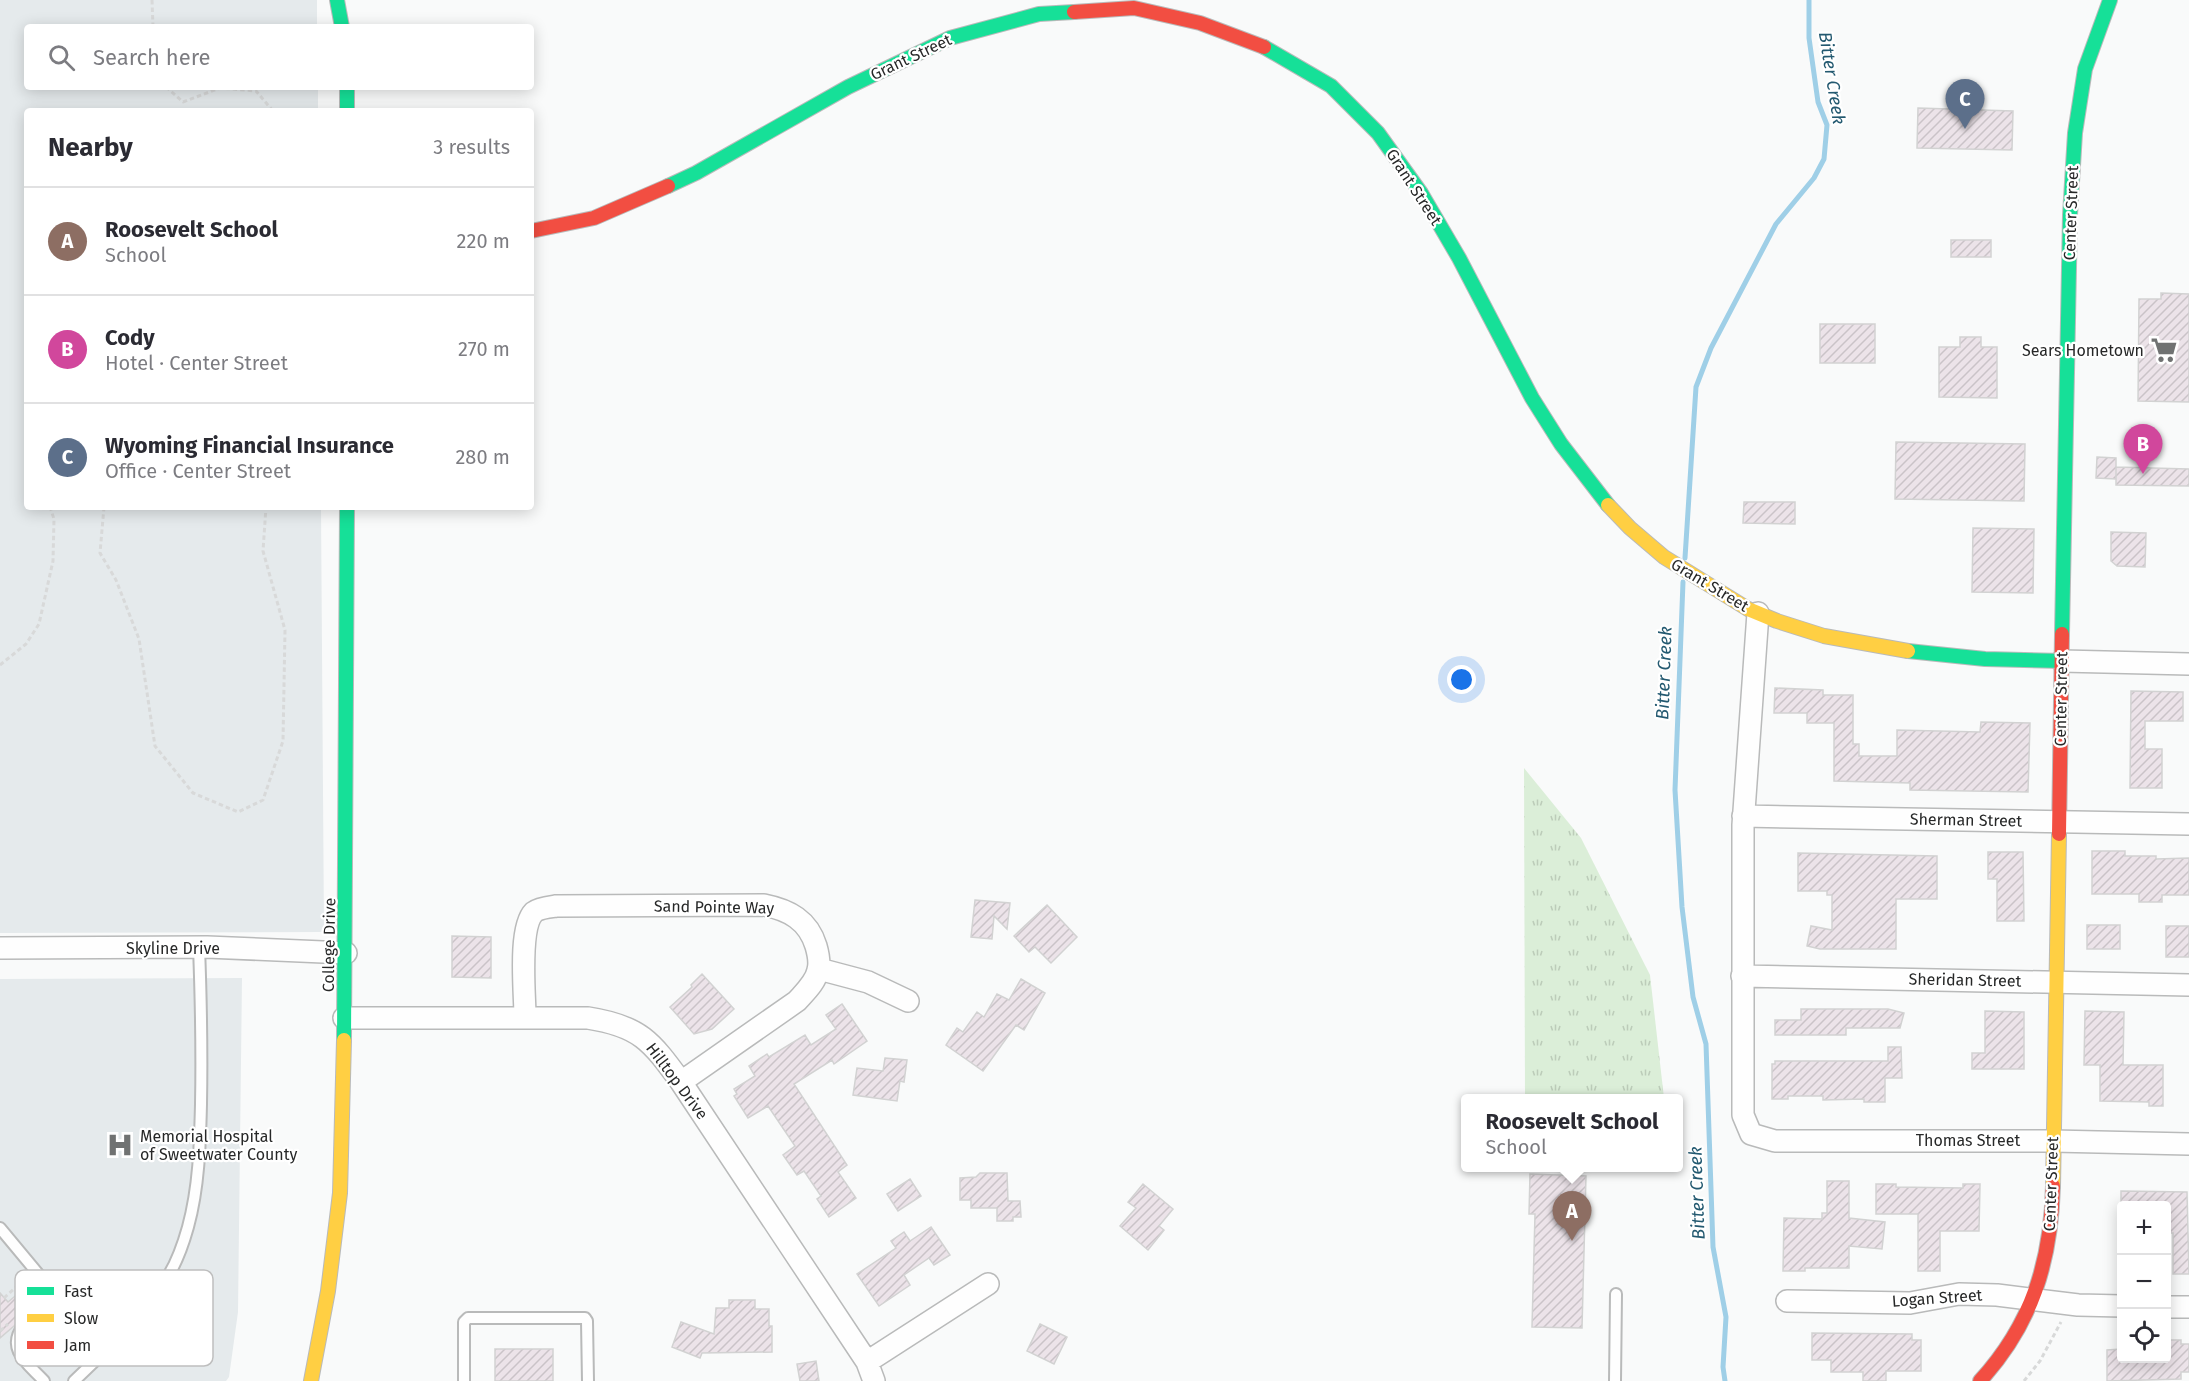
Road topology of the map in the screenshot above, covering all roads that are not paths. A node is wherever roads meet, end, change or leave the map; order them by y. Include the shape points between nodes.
1 (337, 0) edge
2 (2110, 0) edge
3 (341, 24) edge
4 (347, 90) edge
5 (347, 108) edge
6 (534, 230) edge
7 (347, 510) edge
8 (1753, 611) junction
9 (2062, 661) junction
10 (2189, 663) edge
11 (1743, 816) junction
12 (2059, 821) junction
13 (2189, 824) edge
14 (199, 947) junction
15 (0, 948) edge
16 (346, 953) junction
17 (819, 969) junction
18 (1742, 976) junction
19 (2056, 982) junction
20 (2189, 985) edge
21 (908, 1001) dead end
22 (344, 1017) junction
23 (525, 1017) junction
24 (681, 1082) junction
25 (2053, 1141) junction
26 (2189, 1144) edge
27 (0, 1228) edge
28 (35, 1270) edge
29 (171, 1270) edge
30 (988, 1284) dead end
31 (1616, 1294) dead end
32 (2034, 1299) junction
33 (1787, 1301) dead end
34 (2117, 1306) edge
35 (2171, 1307) edge
36 (2189, 1307) edge
37 (31, 1366) edge
38 (90, 1366) edge
39 (870, 1372) edge
40 (1990, 1378) edge
41 (44, 1381) edge
42 (74, 1381) edge
43 (311, 1381) edge
44 (464, 1381) edge
45 (588, 1381) edge
46 (1615, 1381) edge

1 - 3 main road
2 - 9 main road, Center Street via 2085,69 2075,133
4 - 5 main road
6 - 8 main road, Grant Street via 594,218 696,173 848,87 950,38 1039,14 1134,8 1200,22 1262,45 1331,86 1378,133 1421,193 1459,258 1532,398 1607,504 1664,557
7 - 16 main road, College Drive
8 - 9 main road, Grant Street via 1824,636 1906,651
8 - 11 street
9 - 10 street, Grant Street
9 - 12 main road, Center Street
11 - 12 street, Sherman Street
11 - 18 street
12 - 13 street, Sherman Street
12 - 19 main road, Center Street
14 - 15 street, Skyline Drive
14 - 16 street, Skyline Drive
14 - 29 lane via 200,1148 188,1226
16 - 22 main road, College Drive
17 - 21 street via 868,982
17 - 23 street, Sand Pointe Way via 812,934 799,918 782,908 556,906 536,910 527,922
17 - 24 street via 811,986 797,1001
18 - 19 street, Sheridan Street
18 - 25 street, Thomas Street via 1743,1115 1751,1134 1775,1141
19 - 20 street, Sheridan Street
19 - 25 main road, Center Street
22 - 23 street, Hilltop Drive
22 - 43 main road, College Drive via 340,1193 328,1291
23 - 24 street, Hilltop Drive via 588,1018 630,1029 656,1048
24 - 39 street, Hilltop Drive
25 - 26 street, Thomas Street
25 - 32 main road, Center Street via 2052,1220
27 - 28 lane
30 - 39 street
31 - 46 lane
32 - 33 street, Logan Street via 1959,1294 1910,1303
32 - 34 street, Logan Street
32 - 40 main road, Center Street
35 - 36 street
37 - 41 lane
38 - 42 lane
44 - 45 lane via 464,1322 468,1318 585,1318

